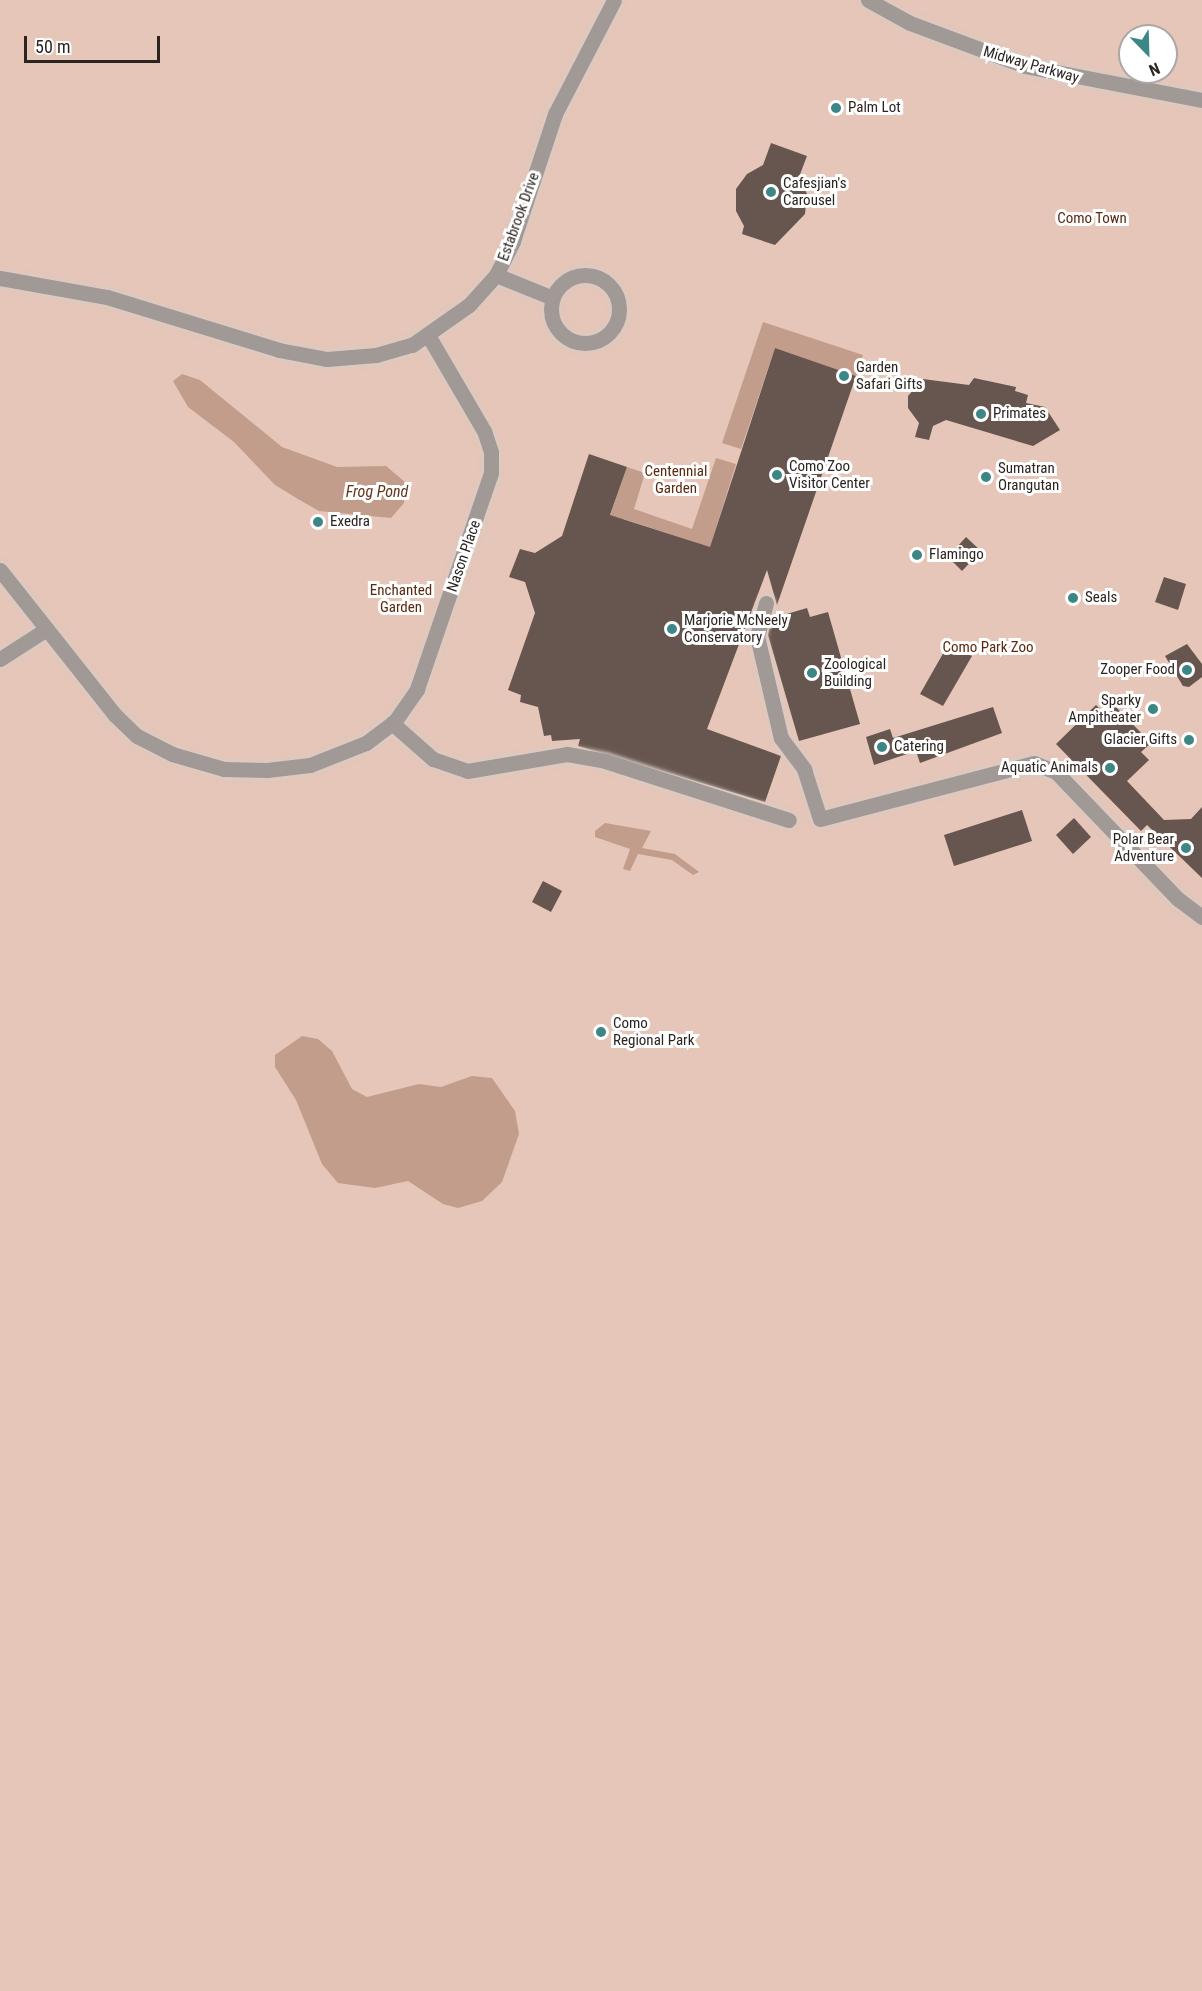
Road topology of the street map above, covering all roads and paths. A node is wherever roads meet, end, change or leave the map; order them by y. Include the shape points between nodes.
1 (614, 0) edge
2 (868, 0) edge
3 (1202, 100) edge
4 (496, 275) junction
5 (0, 278) edge
6 (553, 298) junction
7 (429, 337) junction
8 (0, 570) edge
9 (766, 603) dead end
10 (45, 630) junction
11 (0, 659) edge
12 (392, 723) junction
13 (789, 820) dead end
14 (1202, 917) edge

1 - 4 street, Estabrook Drive via 555,114 513,241
2 - 3 street, Midway Parkway via 910,23 1025,66
4 - 6 street
4 - 7 street, Estabrook Drive via 469,305
5 - 7 street, Estabrook Drive via 96,294 279,350 327,359 376,355
6 - 6 street via 553,321 568,339 591,343 611,332 617,322 618,300 597,278 566,281
7 - 12 street, Nason Place via 484,431 491,452 490,473 417,689
8 - 10 street, Nason Place
9 - 14 street via 757,636 781,738 804,769 820,819 1034,763 1056,772 1178,899
10 - 11 street
10 - 12 street, Nason Place via 137,736 172,754 224,769 310,765 366,743
12 - 13 street via 433,759 467,771 567,754 605,760

